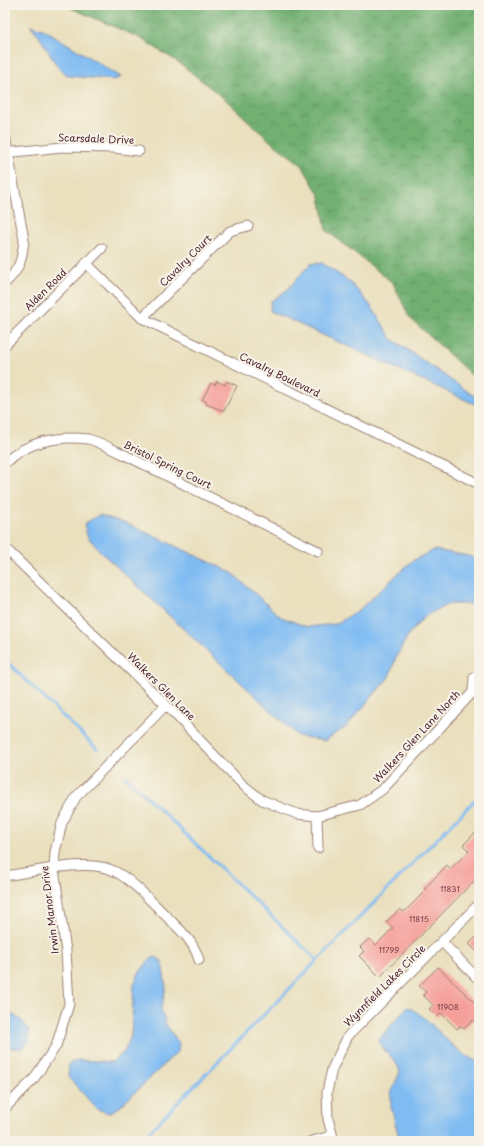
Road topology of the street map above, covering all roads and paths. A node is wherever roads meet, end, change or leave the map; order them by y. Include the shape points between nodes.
1 (5, 136) edge
2 (139, 151) dead end
3 (6, 153) edge
4 (248, 226) dead end
5 (102, 248) dead end
6 (86, 263) junction
7 (5, 283) edge
8 (142, 318) junction
9 (5, 346) edge
10 (5, 463) edge
11 (479, 484) edge
12 (5, 548) edge
13 (318, 551) dead end
14 (474, 677) dead end
15 (166, 705) junction
16 (317, 816) junction
17 (318, 848) dead end
18 (54, 869) junction
19 (5, 876) edge
20 (479, 904) edge
21 (442, 942) junction
22 (199, 960) dead end
23 (479, 980) edge
24 (5, 1108) edge
25 (333, 1138) edge
26 (312, 1141) edge

1 - 3 street
2 - 3 street, Scarsdale Drive via 62,147
3 - 7 street via 24,240 22,257 16,272
4 - 8 street, Cavalry Court via 230,231
5 - 6 street, Alden Road
6 - 8 street, Cavalry Boulevard
6 - 9 street, Alden Road
8 - 11 street, Cavalry Boulevard
10 - 13 street, Bristol Spring Court via 35,443 68,438 89,439
12 - 15 street, Walkers Glen Lane
14 - 16 street, Walkers Glen Lane North via 474,692 383,789 360,805
15 - 16 street, Walkers Glen Lane via 262,800 297,814
15 - 18 street, Irwin Manor Drive via 76,798 59,833
16 - 17 street
18 - 19 street
18 - 22 street via 90,864 119,873 136,886 192,941
18 - 24 street, Irwin Manor Drive via 66,951 69,1004 56,1046 33,1080
20 - 21 street, Wynnfield Lakes Circle
21 - 23 street
21 - 25 street, Wynnfield Lakes Circle via 348,1036 332,1069 327,1092 328,1119
25 - 26 street

